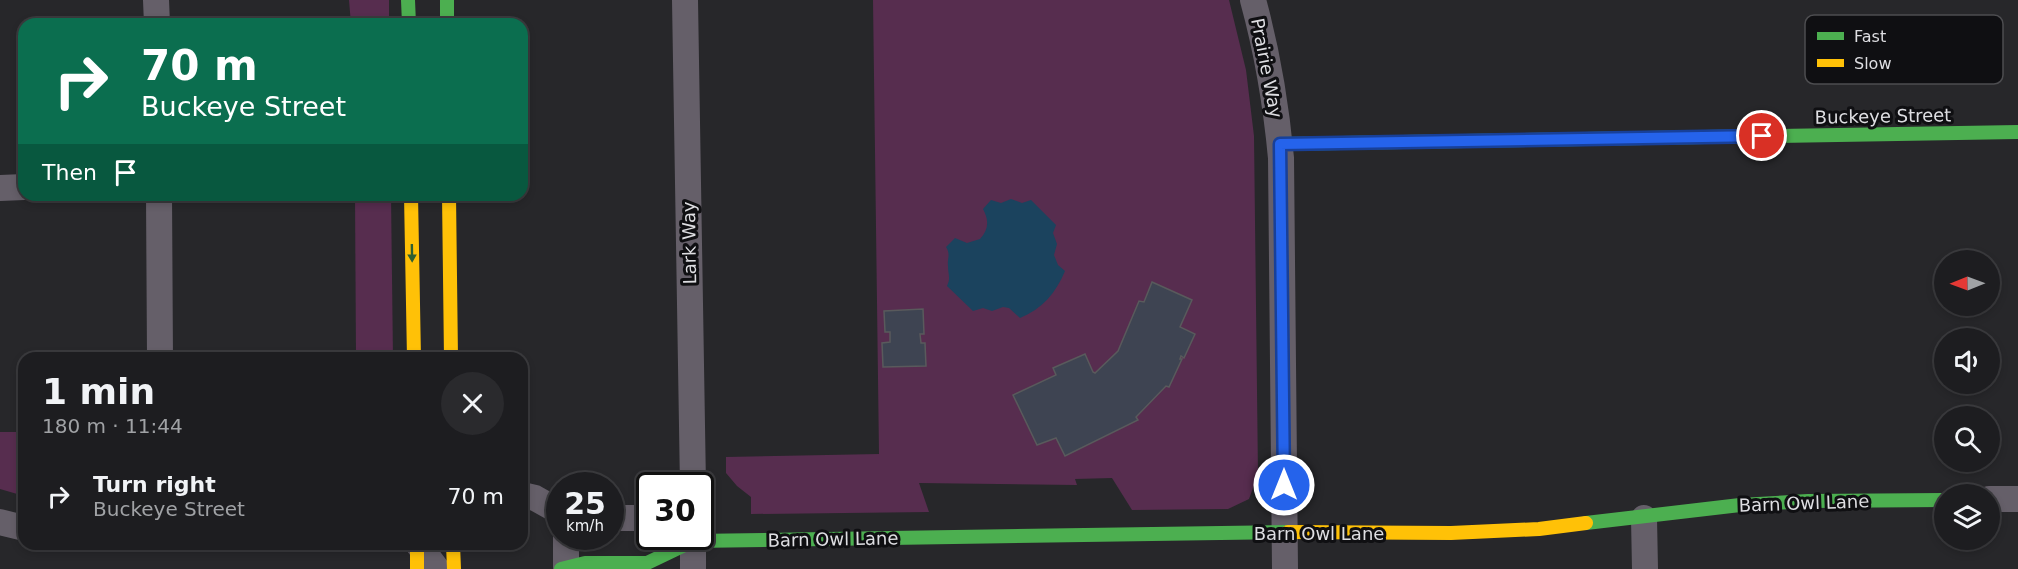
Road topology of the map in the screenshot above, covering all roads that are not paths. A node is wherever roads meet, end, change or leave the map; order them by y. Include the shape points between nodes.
1 (156, 0) edge
2 (408, 0) edge
3 (447, 0) edge
4 (685, 0) edge
5 (1253, 0) edge
6 (157, 18) edge
7 (409, 18) edge
8 (447, 18) edge
9 (2018, 132) edge
10 (1280, 144) junction
11 (18, 187) edge
12 (0, 188) edge
13 (159, 201) edge
14 (411, 201) edge
15 (449, 201) edge
16 (160, 352) edge
17 (414, 352) edge
18 (451, 352) edge
19 (693, 472) edge
20 (528, 496) edge
21 (2000, 499) edge
22 (2018, 499) edge
23 (1934, 500) edge
24 (546, 504) edge
25 (1644, 518) junction
26 (0, 522) edge
27 (18, 526) edge
28 (1284, 533) junction
29 (714, 538) edge
30 (418, 550) edge
31 (423, 550) edge
32 (453, 550) edge
33 (565, 550) edge
34 (669, 550) edge
35 (691, 550) edge
36 (563, 568) edge
37 (417, 569) edge
38 (437, 569) edge
39 (454, 569) edge
40 (693, 569) edge
41 (1285, 569) edge
42 (1645, 569) edge

1 - 6 street
2 - 7 street
3 - 8 street
4 - 19 street, Lark Way
5 - 10 street, Prairie Way via 1263,37
9 - 10 street, Buckeye Street
10 - 28 street, Prairie Way
11 - 12 street
13 - 16 street
14 -> 17 street
15 - 18 street
20 - 24 street
21 - 22 street
23 - 25 street, Barn Owl Lane via 1740,505
25 - 28 street, Barn Owl Lane via 1539,529
25 - 42 street
26 - 27 street
28 - 29 street, Barn Owl Lane
28 - 41 street, Prairie Way
30 - 37 street
31 - 38 street
32 - 39 street
33 - 36 street, Barn Owl Lane
34 - 36 street, Barn Owl Lane via 647,563 585,563
35 - 40 street

